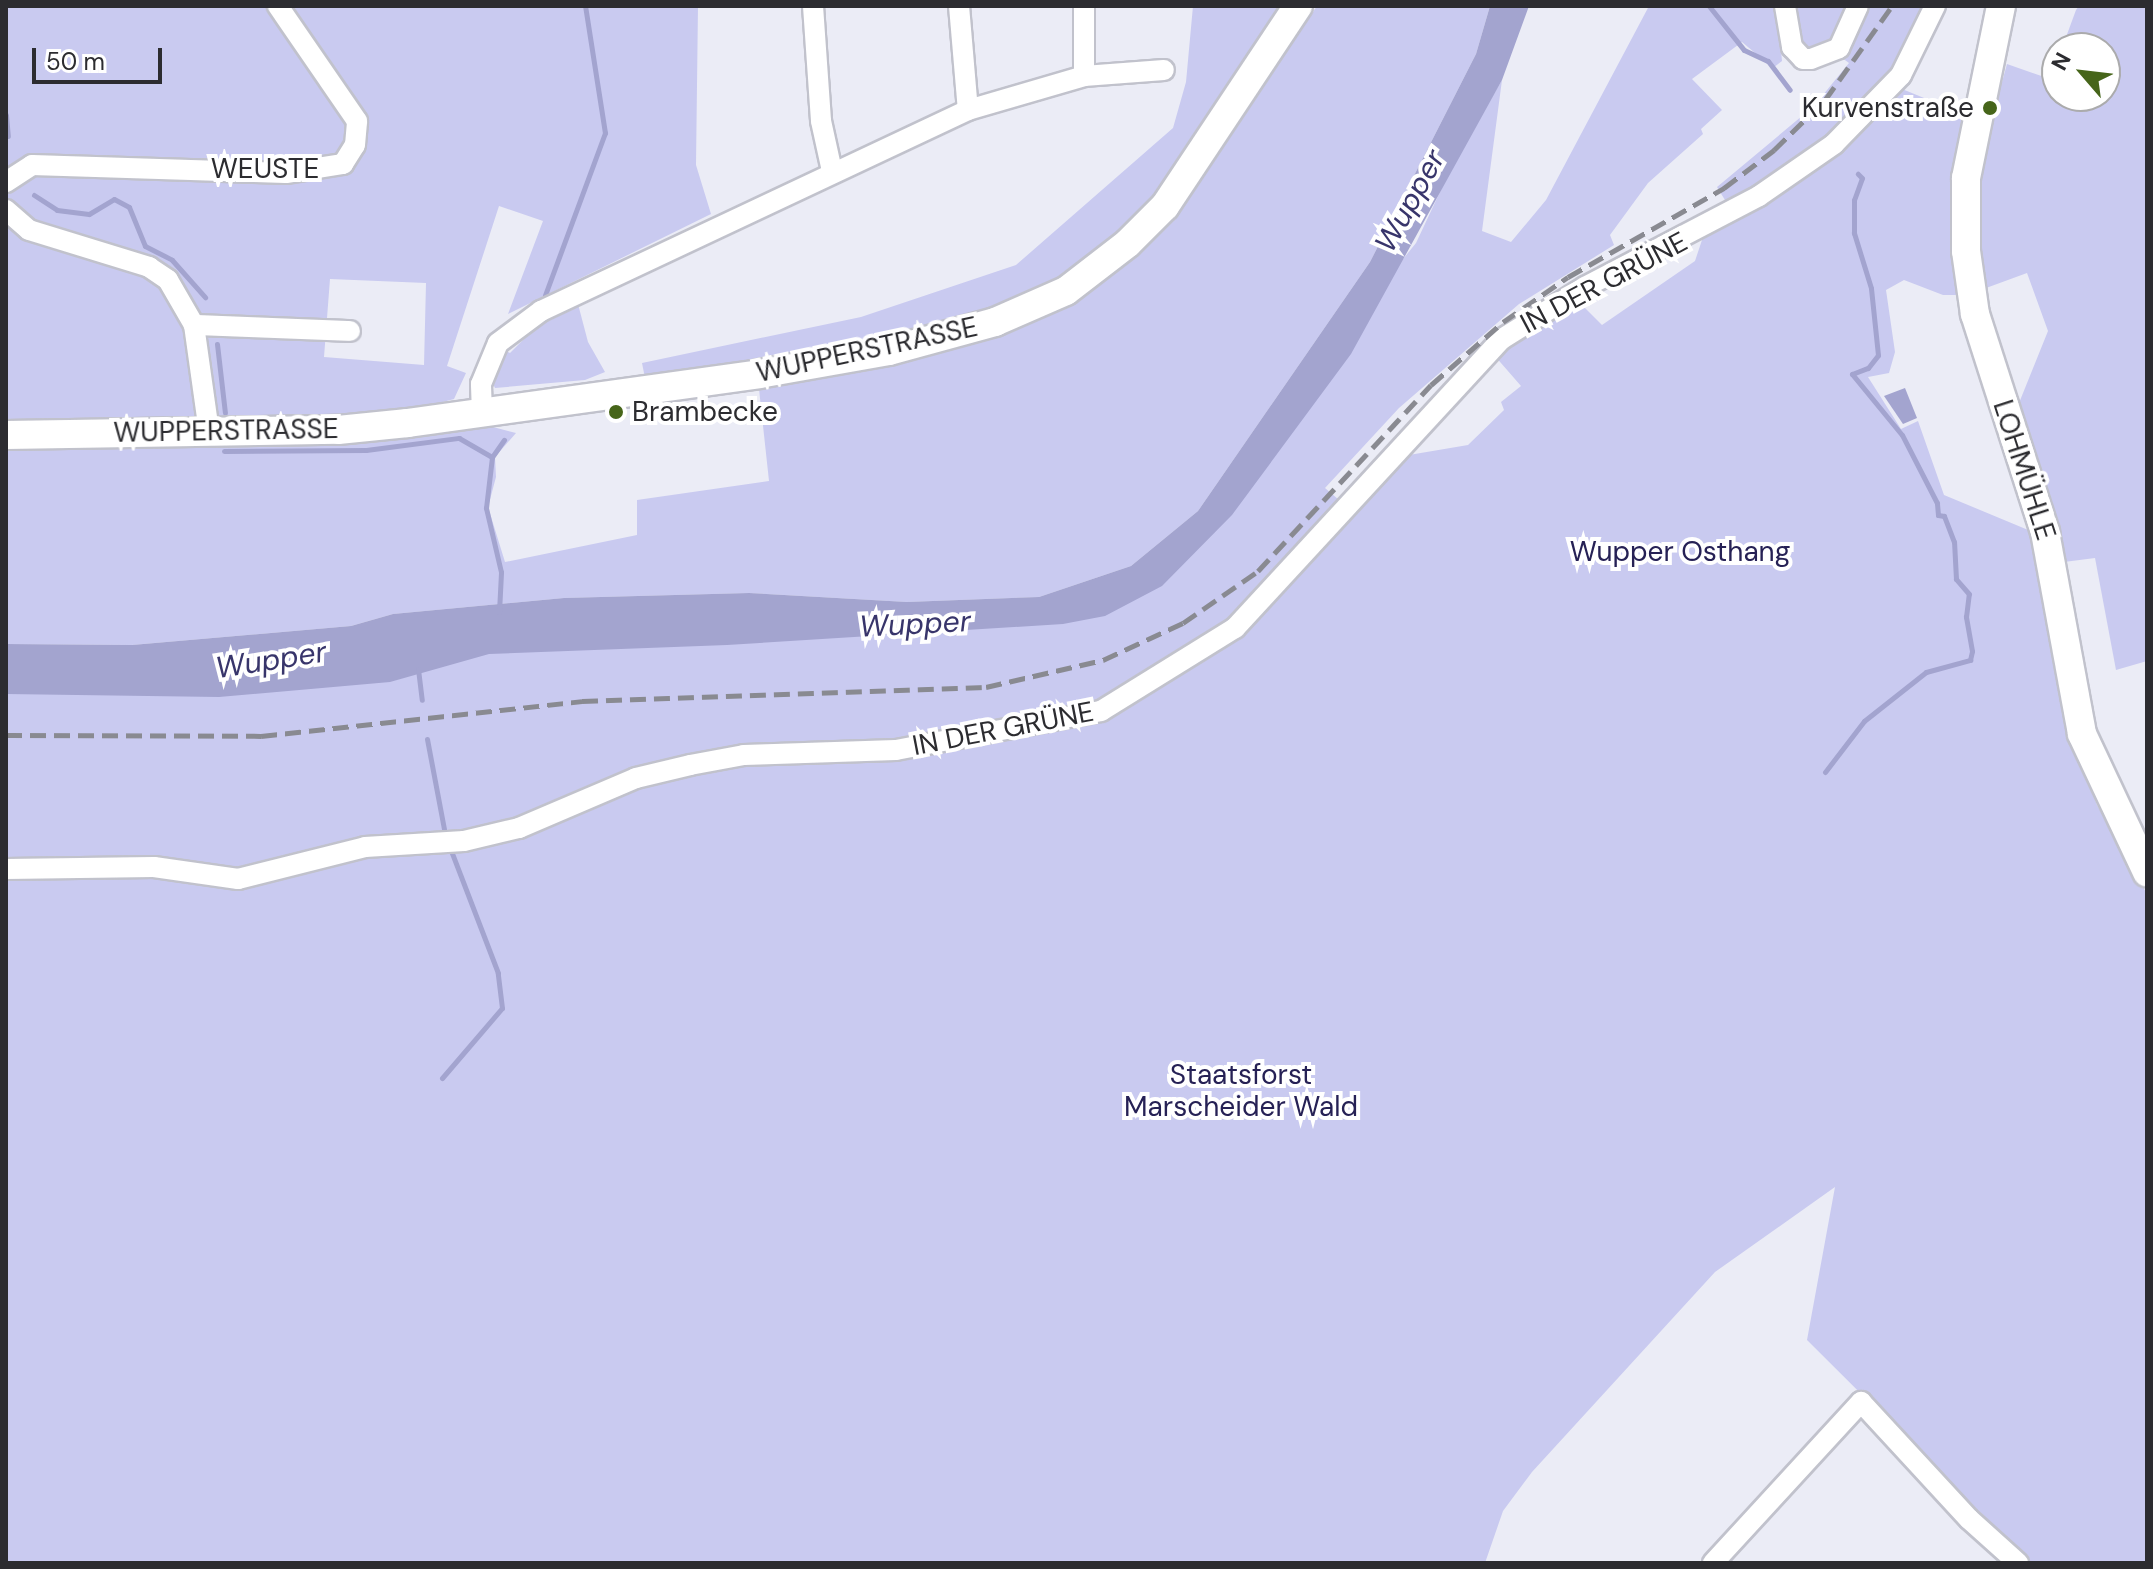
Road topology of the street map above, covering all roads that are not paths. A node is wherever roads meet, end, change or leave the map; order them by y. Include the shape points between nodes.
1 (278, 6) edge
2 (813, 6) edge
3 (959, 6) edge
4 (1084, 6) edge
5 (1298, 6) edge
6 (1785, 6) edge
7 (1858, 6) edge
8 (1935, 6) edge
9 (2001, 6) edge
10 (1164, 70) dead end
11 (1084, 76) junction
12 (968, 110) junction
13 (832, 171) junction
14 (6, 182) edge
15 (6, 210) edge
16 (194, 325) junction
17 (350, 331) dead end
18 (482, 414) junction
19 (209, 432) junction
20 (6, 435) edge
21 (6, 869) edge
22 (2147, 872) edge
23 (1713, 1563) edge
24 (2018, 1563) edge

1 - 14 street, WEUSTE via 357,121 355,145 343,164 297,173 32,165
2 - 13 street via 821,121
3 - 12 street via 960,70
4 - 11 street
5 - 18 main road, WUPPERSTRASSE via 1188,178 1128,243 1066,291 995,322 889,351
6 - 7 street via 1788,37 1803,59 1839,48
8 - 21 street, IN DER GRÜNE via 1901,75 1834,144 1759,196 1585,287 1502,339 1235,628 1101,711 912,748 744,755 690,765 636,778 519,828 464,841 365,847 238,879 154,867
9 - 22 main road, LOHMÜHLE via 1971,140 1965,207 1975,314 2045,532 2082,734
10 - 11 street
11 - 12 street
12 - 13 street
13 - 18 street via 506,332 487,362
15 - 16 street via 43,236 149,267 168,280
16 - 17 street
16 - 19 street
18 - 19 main road, WUPPERSTRASSE via 338,430
19 - 20 main road, WUPPERSTRASSE
23 - 24 street via 1861,1402 1969,1519

